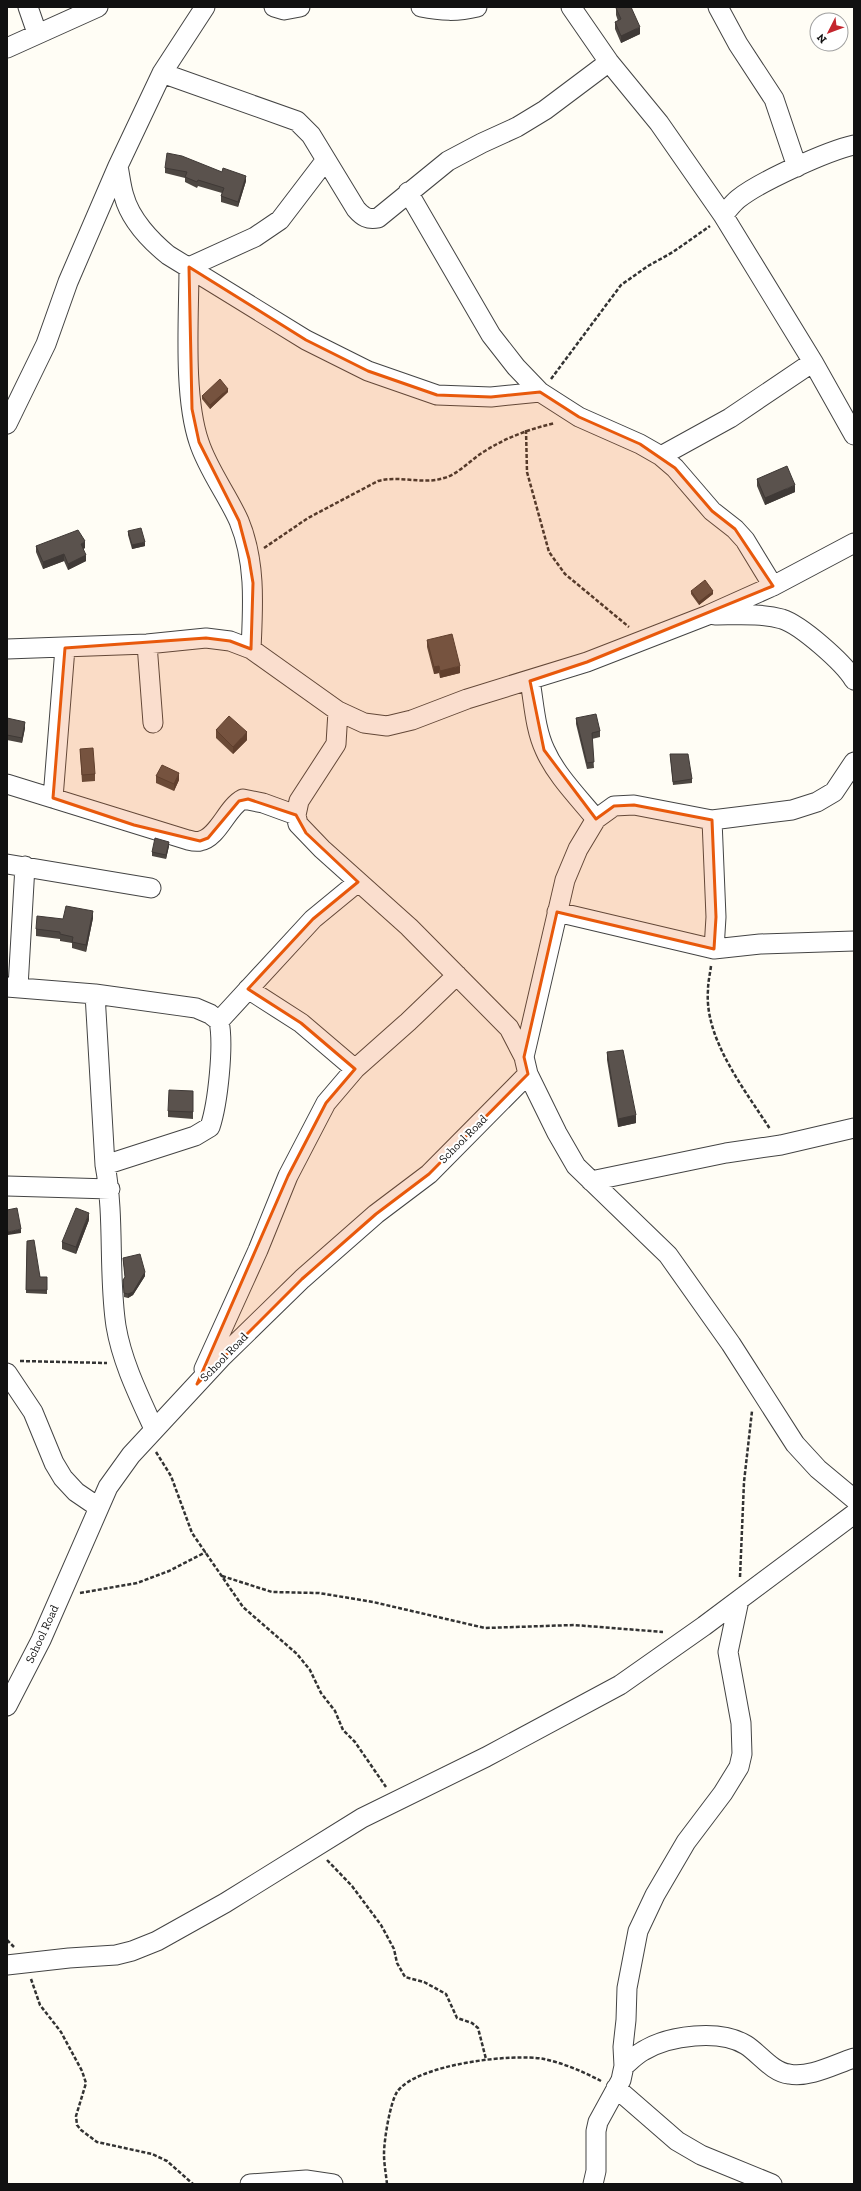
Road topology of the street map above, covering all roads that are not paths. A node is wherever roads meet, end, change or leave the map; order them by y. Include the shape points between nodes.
1 (28, 7) edge
2 (98, 7) edge
3 (205, 7) edge
4 (274, 7) edge
5 (300, 7) edge
6 (421, 7) edge
7 (477, 7) edge
8 (571, 7) edge
9 (718, 7) edge
10 (37, 33) junction
11 (7, 48) edge
12 (609, 62) junction
13 (162, 74) junction
14 (854, 145) edge
15 (325, 161) junction
16 (118, 166) junction
17 (797, 167) junction
18 (408, 192) junction
19 (708, 197) junction
20 (738, 199) junction
21 (723, 215) junction
22 (188, 267) junction
23 (813, 362) junction
24 (540, 392) junction
25 (7, 424) edge
26 (854, 435) edge
27 (661, 456) junction
28 (854, 543) edge
29 (773, 586) junction
30 (708, 615) junction
31 (147, 644) junction
32 (65, 648) junction
33 (7, 649) edge
34 (251, 649) junction
35 (854, 680) edge
36 (530, 681) junction
37 (338, 711) junction
38 (153, 723) dead end
39 (854, 762) edge
40 (7, 784) edge
41 (53, 798) junction
42 (296, 815) junction
43 (596, 819) junction
44 (712, 820) junction
45 (16, 865) edge
46 (358, 882) junction
47 (151, 888) dead end
48 (557, 912) junction
49 (854, 941) edge
50 (714, 950) junction
51 (457, 974) junction
52 (12, 987) edge
53 (248, 988) junction
54 (95, 994) junction
55 (219, 1021) junction
56 (526, 1066) junction
57 (355, 1069) junction
58 (854, 1128) edge
59 (105, 1165) junction
60 (591, 1181) junction
61 (7, 1186) edge
62 (110, 1189) junction
63 (11, 1367) edge
64 (197, 1384) junction
65 (150, 1433) junction
66 (854, 1499) edge
67 (98, 1507) junction
68 (854, 1514) edge
69 (739, 1600) junction
70 (7, 1706) edge
71 (16, 1964) edge
72 (854, 2058) edge
73 (624, 2066) junction
74 (616, 2088) junction
75 (250, 2184) edge
76 (333, 2184) edge
77 (594, 2184) edge
78 (772, 2184) edge

1 - 10 street
2 - 10 street
3 - 13 street
4 - 5 street via 284,10
6 - 7 street via 446,11
8 - 12 street
9 - 17 street via 738,44 774,98
10 - 11 street
12 - 18 street via 545,110 517,127 482,142 448,161
12 - 19 street via 659,123
13 - 15 street via 297,120 311,135
13 - 16 street
14 - 17 street
15 - 18 street via 362,216 378,218
15 - 22 street via 280,220 255,237
16 - 22 street via 124,198 134,216 156,245
16 - 25 street via 68,282 46,344
17 - 20 street
18 - 24 street via 491,335
19 - 20 street
19 - 21 street
20 - 21 street
21 - 23 street
22 - 24 street via 306,340 368,371 437,395 490,397
22 - 34 street via 192,409 199,442 239,521 249,559 253,583
23 - 26 street
23 - 27 street via 730,418
24 - 27 street via 579,417
27 - 29 street via 675,468 712,511 736,529
28 - 29 street
29 - 30 street
30 - 35 street via 765,616 783,620 828,651
30 - 36 street via 587,662
31 - 32 street
31 - 34 street via 206,638 230,641
31 - 38 street
32 - 33 street
32 - 41 street
34 - 37 street
36 - 37 street via 387,726 364,723
36 - 43 street via 544,750
37 - 42 street via 336,744 300,801
39 - 44 street via 834,792 817,802 792,810
40 - 41 street
41 - 42 street via 134,825 194,841 208,838 243,799
42 - 46 street via 298,824 306,833
43 - 44 street via 614,806 634,805
43 - 48 street via 578,850 565,880
44 - 50 street via 716,917
45 - 47 street
45 - 52 street
46 - 51 street via 409,926
46 - 53 street via 313,919
48 - 50 street
48 - 56 street
49 - 50 street via 760,944
51 - 56 street via 509,1028
51 - 57 street
52 - 54 street
53 - 55 street
53 - 57 street via 301,1024
54 - 55 street via 196,1008
54 - 59 street
55 - 59 street via 222,1033 210,1127 195,1136
56 - 60 street via 557,1133 576,1166
56 - 64 street, School Road via 429,1174 376,1214 302,1279
57 - 64 street via 326,1103 288,1176 258,1250
58 - 60 street via 781,1145 726,1153
59 - 62 street
60 - 66 street via 668,1255 731,1344 783,1428 804,1456
61 - 62 street
62 - 65 street via 116,1326
63 - 67 street via 63,1478 76,1492
64 - 65 street, School Road
65 - 67 street, School Road via 108,1486
67 - 70 street, School Road via 41,1640
68 - 69 street
69 - 71 street via 620,1685 362,1818 225,1903 157,1941 116,1955
69 - 73 street via 728,1652 740,1717 742,1754 739,1767 723,1794 686,1842 655,1895 638,1931 627,1988
72 - 73 street via 800,2075 788,2074 763,2060 747,2045 727,2037 700,2035 662,2043 644,2051
73 - 74 street
74 - 77 street via 598,2122
74 - 78 street via 677,2141 701,2155
75 - 76 street via 306,2180

